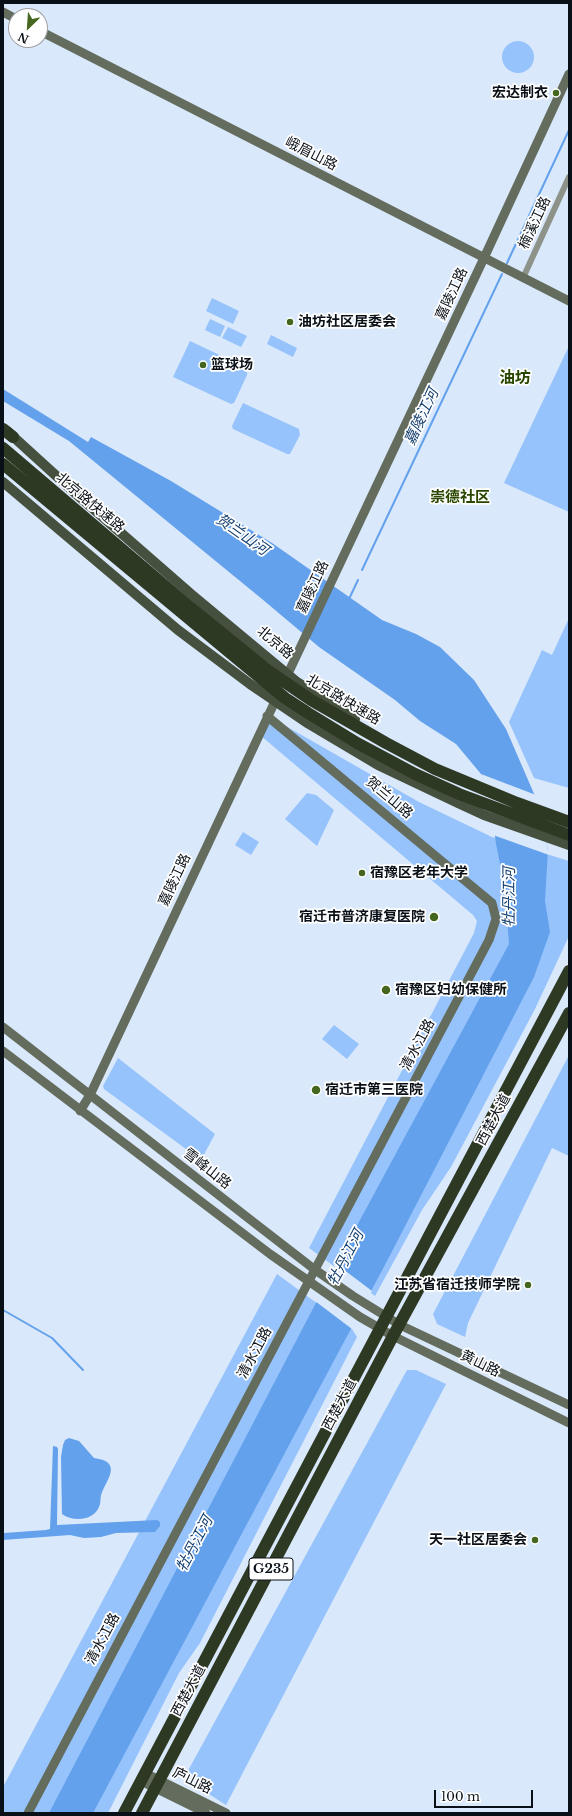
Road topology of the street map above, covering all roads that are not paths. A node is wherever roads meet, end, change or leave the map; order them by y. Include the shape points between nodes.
1 (48, 35) edge
2 (569, 74) edge
3 (569, 177) edge
4 (484, 258) junction
5 (523, 278) junction
6 (569, 302) edge
7 (3, 428) edge
8 (13, 437) joint
9 (3, 448) edge
10 (3, 464) edge
11 (3, 482) edge
12 (67, 511) junction
13 (288, 674) junction
14 (275, 700) junction
15 (267, 716) junction
16 (569, 818) edge
17 (569, 822) edge
18 (569, 835) edge
19 (569, 845) edge
20 (492, 903) joint
21 (569, 966) edge
22 (569, 971) edge
23 (551, 1007) junction
24 (569, 1013) edge
25 (3, 1027) edge
26 (3, 1051) edge
27 (90, 1095) junction
28 (80, 1111) junction
29 (314, 1269) junction
30 (307, 1282) junction
31 (387, 1317) junction
32 (400, 1325) junction
33 (379, 1329) junction
34 (393, 1336) junction
35 (569, 1405) edge
36 (569, 1423) edge
37 (143, 1777) junction
38 (157, 1784) junction
39 (28, 1813) edge
40 (124, 1813) edge
41 (142, 1813) edge
42 (206, 1813) edge
43 (226, 1813) edge

1 - 4 street, 峨眉山路
2 - 4 street, 嘉陵江路
3 - 5 street, 楠溪江路
4 - 5 street, 峨眉山路
4 - 13 street, 嘉陵江路
5 - 6 street, 峨眉山路
7 - 8 highway
8 - 13 main road, 北京路 via 191,594
9 - 12 highway, 北京路快速路
10 - 12 highway, 北京路快速路
11 - 14 main road via 178,630
12 - 17 highway, 北京路快速路 via 267,670 312,700 435,769
12 - 18 highway, 北京路快速路 via 241,662 308,713 415,774 459,794
13 - 14 street, 嘉陵江路
13 - 16 main road, 北京路 via 322,699 437,765 480,785
14 - 15 street, 嘉陵江路
14 - 19 main road via 332,739 378,765 484,814
15 - 20 street, 贺兰山路
15 - 27 street, 嘉陵江路
20 - 29 street, 清水江路 via 496,919 489,940
21 - 23 main road
22 - 23 highway, 西楚大道
23 - 31 highway, 西楚大道
24 - 32 highway, 西楚大道
25 - 27 street, 雪峰山路
26 - 28 street
27 - 28 street, 嘉陵江路
27 - 29 street, 雪峰山路
28 - 30 street
29 - 30 street, 清水江路
29 - 31 street, 雪峰山路
30 - 33 street
30 - 39 street, 清水江路
31 - 32 street, 雪峰山路
31 - 33 highway, G235
32 - 34 highway, 西楚大道 / G235
32 - 35 street, 黄山路
33 - 34 street, 黄山路
33 - 37 highway, 西楚大道 / G235
34 - 36 street, 黄山路
34 - 38 highway, 西楚大道 / G235
37 - 38 street, 庐山路
37 - 40 highway, 西楚大道 / G235
38 - 41 highway, 西楚大道 / G235
38 - 42 street, 庐山路
38 - 43 street, 庐山路

